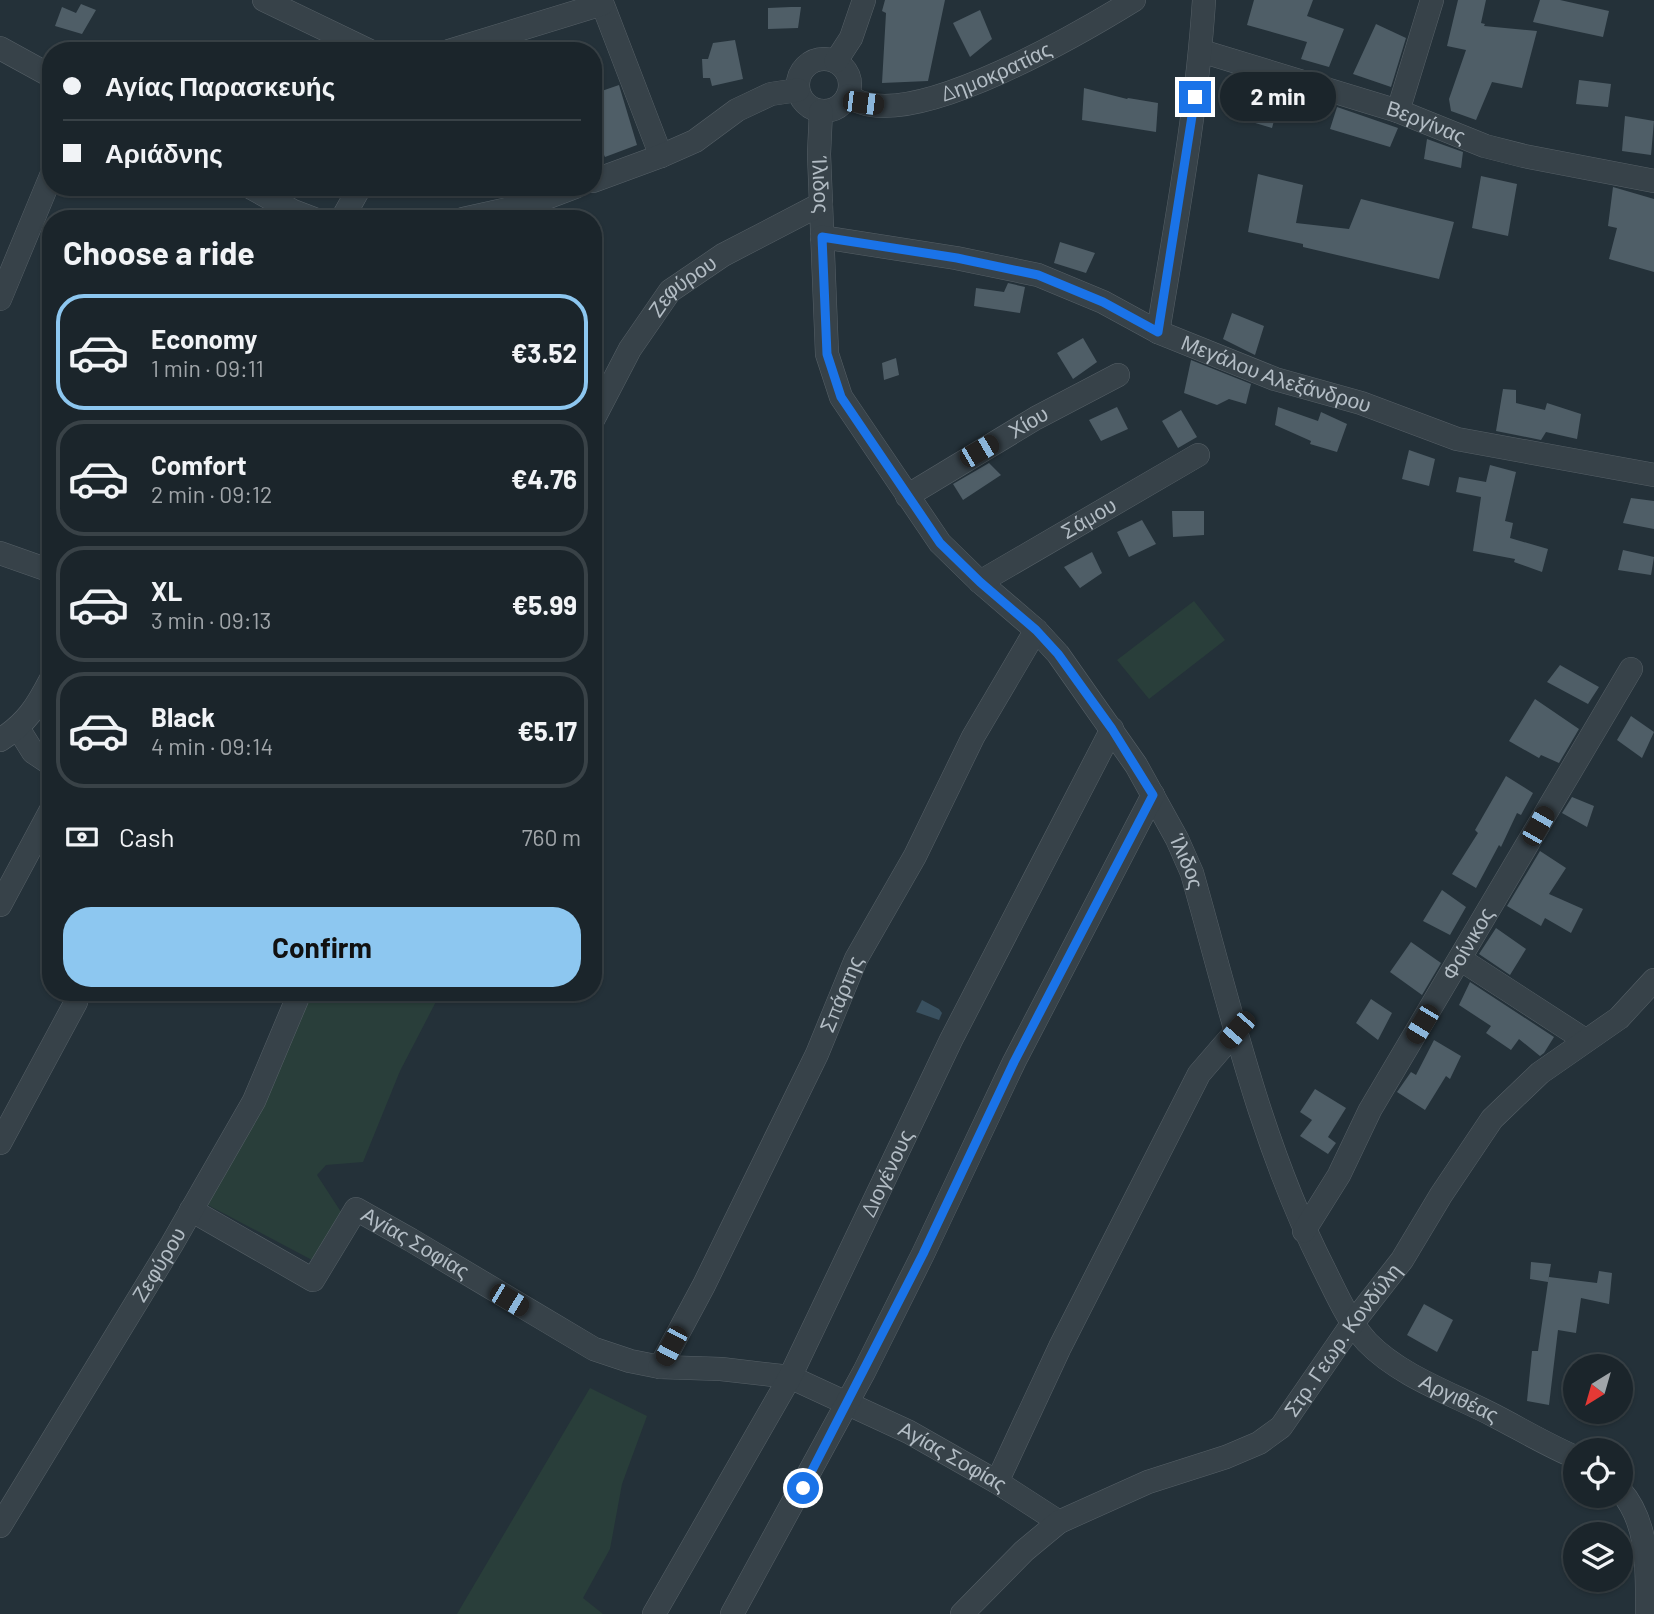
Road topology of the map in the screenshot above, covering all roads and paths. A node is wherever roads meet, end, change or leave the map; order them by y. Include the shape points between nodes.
1 (264, 0) edge
2 (864, 0) edge
3 (1134, 0) edge
4 (1204, 0) edge
5 (1432, 0) edge
6 (601, 2) edge
7 (559, 8) edge
8 (351, 42) edge
9 (472, 42) edge
10 (0, 48) edge
11 (1201, 51) junction
12 (836, 61) junction
13 (42, 71) edge
14 (798, 90) junction
15 (848, 96) junction
16 (821, 111) junction
17 (1398, 111) junction
18 (661, 156) junction
19 (602, 178) edge
20 (1654, 181) edge
21 (43, 196) edge
22 (265, 196) edge
23 (558, 196) edge
24 (821, 204) junction
25 (288, 210) edge
26 (532, 210) edge
27 (822, 237) junction
28 (0, 299) edge
29 (1158, 332) junction
30 (1118, 375) dead end
31 (602, 403) edge
32 (1198, 454) dead end
33 (1654, 475) edge
34 (907, 496) junction
35 (0, 552) edge
36 (42, 568) edge
37 (980, 582) junction
38 (1036, 630) junction
39 (1632, 669) dead end
40 (42, 695) edge
41 (1112, 729) junction
42 (9, 734) edge
43 (42, 758) edge
44 (1153, 795) junction
45 (42, 827) edge
46 (0, 905) edge
47 (1460, 959) junction
48 (1654, 980) edge
49 (296, 1001) edge
50 (76, 1002) dead end
51 (1237, 1030) junction
52 (1585, 1040) junction
53 (0, 1143) edge
54 (191, 1210) junction
55 (1304, 1231) junction
56 (1352, 1324) junction
57 (660, 1367) junction
58 (790, 1377) junction
59 (848, 1402) junction
60 (1563, 1452) edge
61 (997, 1482) junction
62 (1632, 1508) edge
63 (1059, 1522) junction
64 (0, 1526) edge
65 (654, 1614) edge
66 (732, 1614) edge
67 (962, 1614) edge
68 (1647, 1614) edge

1 - 8 street
2 - 12 street via 851,38
3 - 15 street, Δημοκρατίας via 1038,54 960,89 896,104 863,103
4 - 11 street
5 - 17 street
6 - 7 street
6 - 18 street
7 - 9 street
10 - 13 street
11 - 17 street, Βεργίνας
11 - 29 street
12 - 14 street via 820,59 805,67
12 - 15 street via 848,72
14 - 16 street via 806,104
14 - 18 street via 771,94 737,110 695,141
15 - 16 street via 837,108
16 - 24 street, Ίλιδος
17 - 20 street, Βεργίνας via 1485,146
18 - 19 street
21 - 28 street
22 - 25 street
23 - 26 street
24 - 27 street, Ίλιδος
24 - 31 street, Ζεφύρου via 723,255 670,291 630,349
27 - 29 street, Μεγάλου Αλεξάνδρου via 1038,275 1103,302
27 - 34 street, Ίλιδος via 827,354 841,397
29 - 33 street, Μεγάλου Αλεξάνδρου via 1275,379 1361,403 1457,439
30 - 34 street, Χίου
32 - 37 street, Σάμου
34 - 37 street, Ίλιδος via 940,543
35 - 36 street
37 - 38 street, Ίλιδος
38 - 41 street, Ίλιδος
38 - 57 street, Σπάρτης via 973,737 915,856 856,960 817,1054
39 - 47 street, Φοίνικος
40 - 42 street
41 - 44 street, Ίλιδος
41 - 58 street, Διογένους via 951,1040
42 - 43 street
44 - 51 street, Ίλιδος via 1192,873
44 - 59 street via 1014,1062
45 - 46 street
47 - 52 street
47 - 55 street, Φοίνικος
48 - 52 street, Στρ. Γεωρ. Κονδύλη via 1619,1018
49 - 54 street, Ζεφύρου via 254,1101
50 - 53 street
51 - 55 street, Ίλιδος via 1268,1138
51 - 61 street via 1199,1074
52 - 56 street, Στρ. Γεωρ. Κονδύλη via 1540,1073 1492,1119 1402,1260
54 - 57 street, Αγίας Σοφίας via 313,1280 356,1209 594,1349
54 - 64 street, Ζεφύρου
55 - 56 street, Ίλιδος
56 - 60 street, Αργιθέας via 1369,1344 1400,1366
56 - 63 street, Στρ. Γεωρ. Κονδύλη via 1281,1427 1259,1443 1148,1482
57 - 58 street, Αγίας Σοφίας
58 - 59 street, Αγίας Σοφίας
58 - 65 street, Διογένους
59 - 61 street, Αγίας Σοφίας
59 - 66 street
61 - 63 street, Αγίας Σοφίας
62 - 68 street via 1643,1534
63 - 67 street, Στρ. Γεωρ. Κονδύλη

